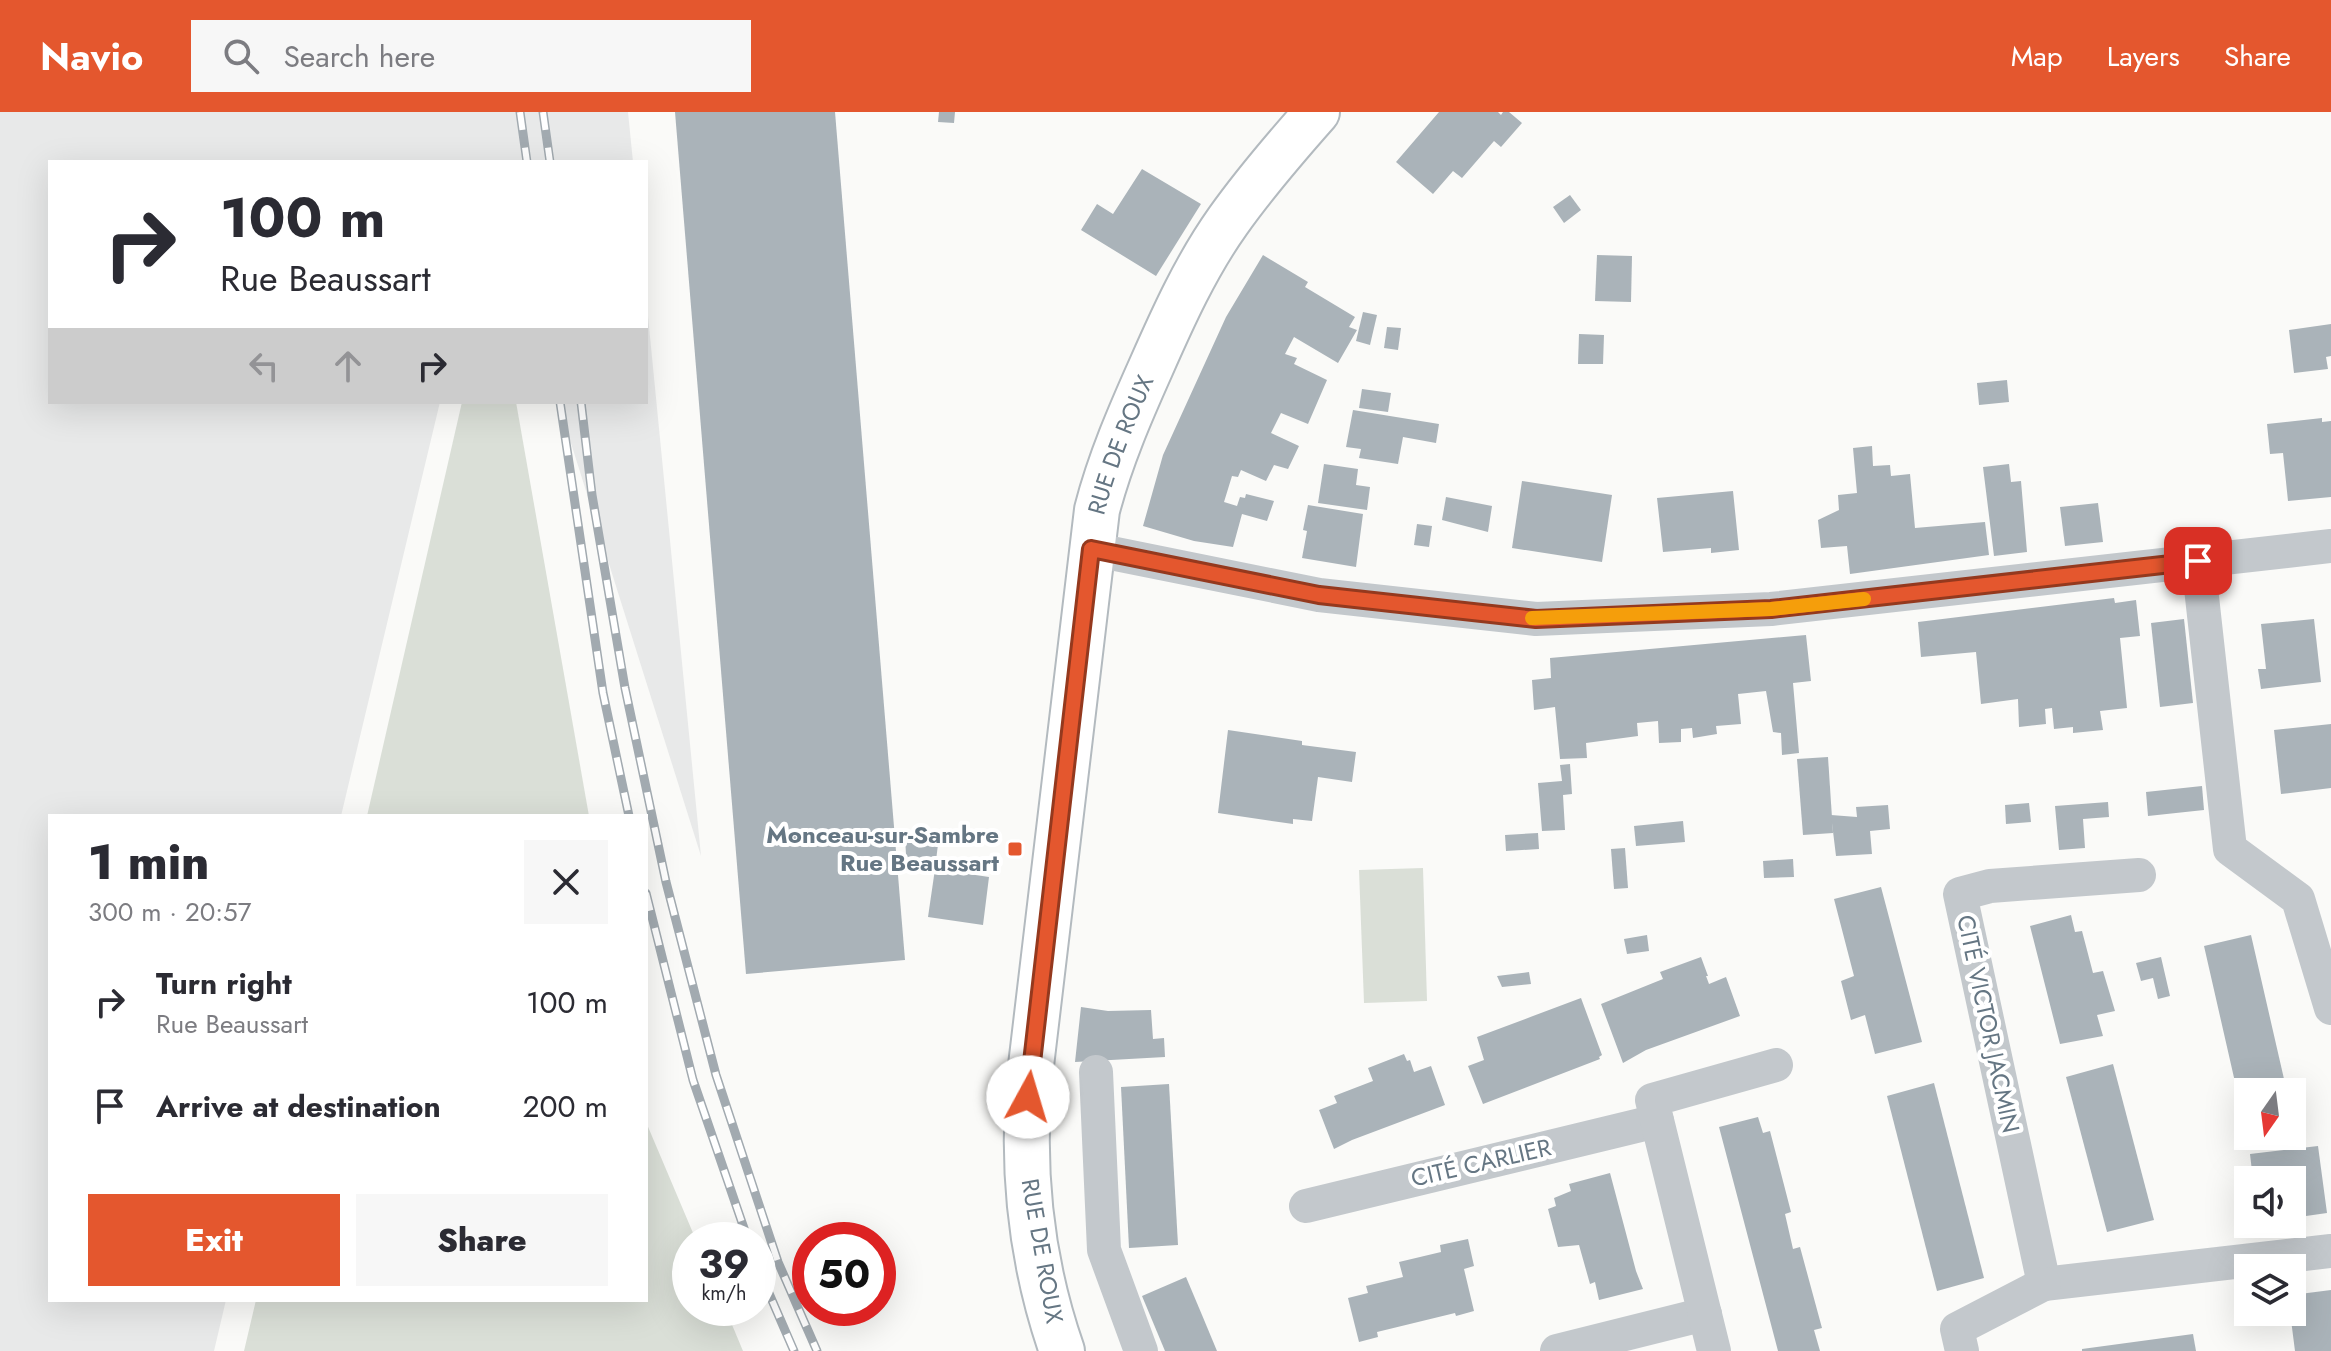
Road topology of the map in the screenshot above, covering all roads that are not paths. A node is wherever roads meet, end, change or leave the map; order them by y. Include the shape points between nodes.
1 (1317, 112) edge
2 (2331, 546) edge
3 (1091, 549) junction
4 (2198, 561) junction
5 (2139, 875) dead end
6 (2331, 1008) edge
7 (1776, 1065) dead end
8 (1096, 1072) dead end
9 (1657, 1121) junction
10 (1306, 1206) dead end
11 (2331, 1251) edge
12 (2044, 1284) junction
13 (1705, 1314) junction
14 (1062, 1351) edge
15 (1141, 1351) edge
16 (1557, 1351) edge
17 (1714, 1351) edge
18 (1962, 1351) edge

1 - 3 main road, RUE DE ROUX via 1227,222 1182,299 1111,460
2 - 4 street
3 - 4 street via 1319,595 1536,619 1771,609
3 - 14 main road, RUE DE ROUX via 1026,1142 1033,1235
4 - 6 street via 2230,849 2298,899
5 - 12 street, CITÉ VICTOR JACMIN via 1990,886 1960,894
7 - 9 street via 1652,1100
8 - 15 street via 1104,1250
9 - 10 street, CITÉ CARLIER
9 - 13 street
11 - 12 street
12 - 18 street via 1957,1329
13 - 16 street
13 - 17 street

